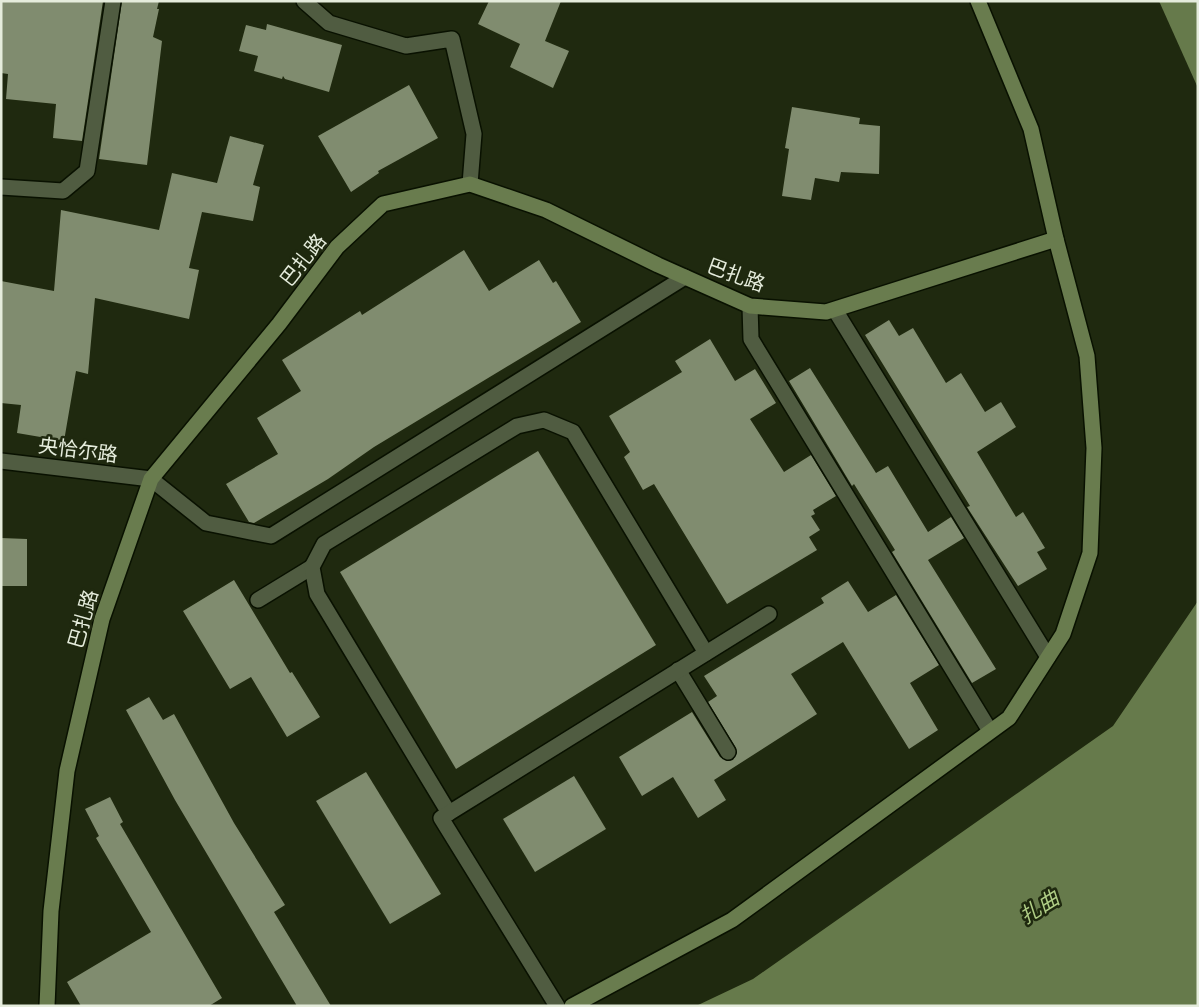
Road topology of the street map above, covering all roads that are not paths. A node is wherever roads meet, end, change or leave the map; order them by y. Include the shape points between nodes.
1 (113, 1) edge
2 (304, 1) edge
3 (978, 1) edge
4 (470, 184) junction
5 (1, 187) edge
6 (1056, 239) junction
7 (685, 277) junction
8 (750, 306) junction
9 (835, 310) junction
10 (1, 461) edge
11 (151, 479) junction
12 (312, 567) junction
13 (258, 600) dead end
14 (769, 614) dead end
15 (706, 653) junction
16 (1048, 657) junction
17 (678, 670) junction
18 (987, 726) dead end
19 (728, 752) dead end
20 (449, 813) junction
21 (47, 1006) edge
22 (557, 1006) edge
23 (572, 1006) edge

1 - 5 lane via 87,171 63,192
2 - 4 lane via 329,23 406,46 452,39 474,134
3 - 6 street via 1031,130
4 - 7 street, 巴扎路 via 546,210
4 - 11 street, 巴扎路 via 383,204 337,247 279,324
6 - 9 street, 巴扎路
6 - 16 street via 1087,356 1094,448 1090,553 1063,634
7 - 8 street, 巴扎路
7 - 11 lane via 271,536 206,523
8 - 9 street, 巴扎路
8 - 18 lane via 751,339
9 - 16 lane
10 - 11 lane, 央恰尔路
11 - 21 street, 巴扎路 via 102,619 68,771 51,911
12 - 13 lane
12 - 15 lane via 324,544 518,426 544,420 573,432
12 - 20 lane via 317,594
14 - 15 lane
15 - 17 lane
16 - 23 street via 1009,718 732,920
17 - 19 lane
17 - 20 lane
20 - 22 lane via 441,818

